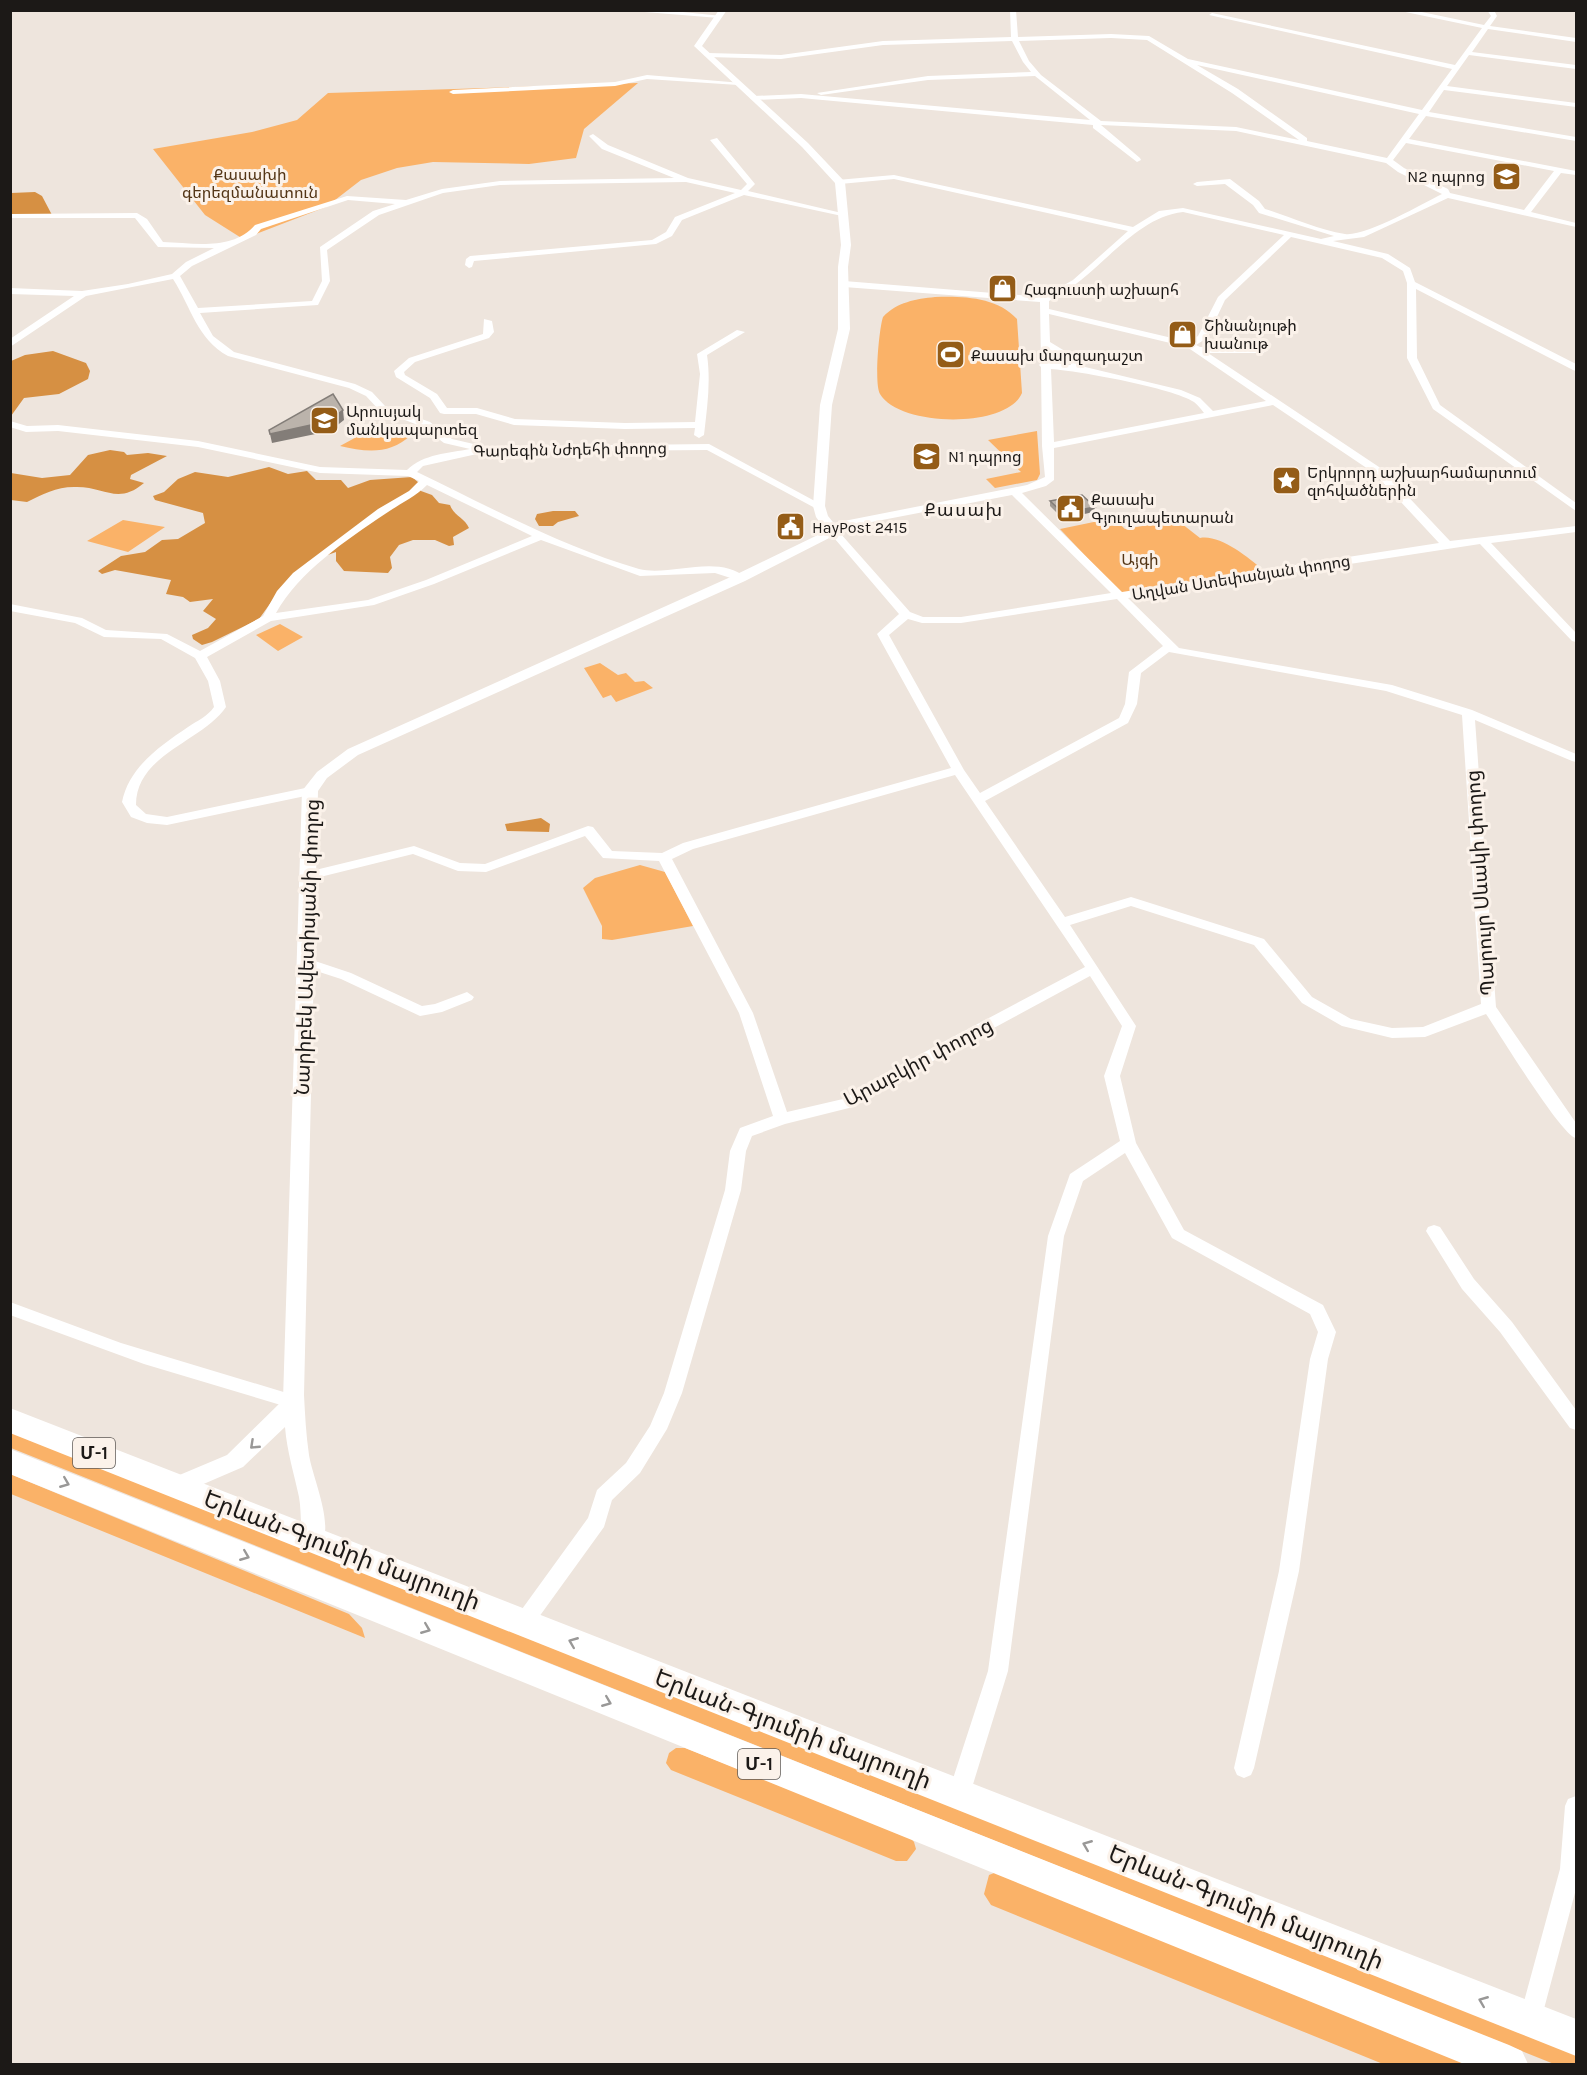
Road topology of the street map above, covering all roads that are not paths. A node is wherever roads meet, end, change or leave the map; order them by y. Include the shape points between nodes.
1 (623, 10) edge
2 (1013, 10) edge
3 (1399, 10) edge
4 (1490, 10) edge
5 (721, 13) edge
6 (1212, 15) dead end
7 (1485, 27) junction
8 (1014, 39) junction
9 (1576, 40) edge
10 (1467, 52) junction
11 (708, 55) junction
12 (1184, 61) junction
13 (1576, 67) edge
14 (1457, 68) junction
15 (1035, 74) junction
16 (738, 82) junction
17 (1443, 87) junction
18 (453, 92) dead end
19 (801, 96) junction
20 (754, 98) junction
21 (1576, 105) edge
22 (1424, 113) junction
23 (1098, 123) junction
24 (593, 136) dead end
25 (1576, 139) edge
26 (714, 140) dead end
27 (1403, 140) junction
28 (1305, 142) junction
29 (1137, 160) dead end
30 (1389, 161) junction
31 (1559, 170) junction
32 (1576, 173) edge
33 (686, 180) junction
34 (840, 182) junction
35 (1197, 184) dead end
36 (742, 193) junction
37 (1447, 195) junction
38 (409, 203) junction
39 (1526, 213) junction
40 (842, 214) junction
41 (10, 216) edge
42 (1576, 225) edge
43 (1136, 230) junction
44 (1288, 236) junction
45 (1345, 237) junction
46 (1316, 242) junction
47 (230, 246) junction
48 (469, 265) dead end
49 (176, 276) junction
50 (1411, 283) junction
51 (844, 284) junction
52 (10, 291) edge
53 (82, 294) junction
54 (1043, 305) junction
55 (194, 312) junction
56 (487, 321) dead end
57 (740, 332) dead end
58 (1044, 342) junction
59 (10, 344) edge
60 (1194, 348) junction
61 (1263, 350) dead end
62 (1044, 365) junction
63 (1076, 368) junction
64 (1576, 368) edge
65 (1274, 402) junction
66 (1212, 414) junction
67 (10, 424) edge
68 (700, 425) junction
69 (26, 429) junction
70 (10, 436) edge
71 (1047, 446) junction
72 (697, 447) junction
73 (486, 449) junction
74 (410, 472) junction
75 (426, 480) junction
76 (1014, 491) junction
77 (819, 506) junction
78 (1576, 508) edge
79 (1576, 529) edge
80 (834, 532) junction
81 (541, 536) junction
82 (1483, 541) junction
83 (1447, 546) junction
84 (740, 578) junction
85 (1120, 596) junction
86 (10, 607) edge
87 (906, 614) junction
88 (268, 618) junction
89 (1576, 639) edge
90 (1170, 646) junction
91 (200, 656) junction
92 (1468, 713) junction
93 (1576, 758) edge
94 (958, 770) junction
95 (310, 791) junction
96 (979, 799) junction
97 (664, 857) junction
98 (308, 876) junction
99 (1063, 922) junction
100 (306, 963) junction
101 (1093, 969) junction
102 (467, 997) dead end
103 (1489, 1007) junction
104 (782, 1119) junction
105 (1576, 1133) edge
106 (1128, 1143) junction
107 (1434, 1232) dead end
108 (10, 1308) edge
109 (294, 1402) junction
110 (10, 1420) edge
111 (1576, 1423) edge
112 (10, 1461) edge
113 (178, 1486) junction
114 (314, 1538) junction
115 (524, 1622) junction
116 (1244, 1768) dead end
117 (959, 1794) junction
118 (1576, 1806) edge
119 (1530, 2020) junction
120 (1576, 2038) edge
121 (1509, 2064) edge

1 - 5 street
2 - 8 street
3 - 7 street
4 - 7 street via 1494,16
5 - 11 street via 698,46
6 - 14 street
7 - 9 street
7 - 10 street
8 - 11 street via 883,43 781,57
8 - 12 street via 1149,38
8 - 15 street
10 - 13 street
10 - 14 street
11 - 16 street
12 - 22 street
12 - 28 street via 1236,91
14 - 17 street
15 - 19 street via 928,78
15 - 23 street
16 - 18 street via 647,77 615,84
16 - 20 street
17 - 21 street
17 - 22 street
19 - 20 street
19 - 23 street
20 - 34 street
22 - 25 street
22 - 27 street
23 - 28 street via 1236,129
23 - 29 street via 1096,126
24 - 33 street via 605,147
26 - 36 street via 748,178 751,184
27 - 30 street
27 - 31 street
28 - 30 street
30 - 37 street
31 - 32 street
31 - 39 street
33 - 36 street
33 - 38 street via 500,183 442,191
34 - 40 street
34 - 43 street via 894,177
35 - 45 street via 1227,181 1262,211
36 - 40 street
36 - 48 street via 678,219 668,237 653,242 485,257 470,260
37 - 39 street
37 - 45 street via 1382,227
38 - 47 street via 347,198 258,226
38 - 55 street via 376,213 323,249 326,281 315,303
39 - 42 street
40 - 51 street via 846,245
41 - 47 street via 137,215 161,245
43 - 44 street via 1160,214 1183,210
43 - 54 street via 1063,293
44 - 46 street
44 - 60 street via 1221,299
45 - 46 street
46 - 50 street via 1385,256 1407,270
47 - 49 street via 189,264
49 - 53 street
49 - 55 street via 188,292
50 - 64 street
50 - 78 street via 1412,358 1436,407
51 - 54 street
51 - 77 street via 844,329 826,405
52 - 53 street
53 - 59 street
54 - 58 street
54 - 60 street
55 - 73 street via 208,338 236,357 352,386 393,413 432,426 448,441
56 - 68 street via 486,336 412,360 401,366 401,377 434,396 444,411 477,411 514,422
57 - 68 street via 702,354 705,374
58 - 62 street
58 - 63 street via 1075,361
60 - 61 street
60 - 65 street
62 - 63 street
62 - 71 street
63 - 66 street via 1178,392 1197,400
65 - 66 street
65 - 83 street via 1378,471
66 - 71 street
67 - 69 street
68 - 72 street
69 - 70 street
69 - 74 street, Գարեգին Նժդեհի փողոց via 58,428 198,444 320,470
71 - 76 street via 1050,478
72 - 73 street, Գարեգին Նժդեհի փողոց
72 - 77 street, Գարեգին Նժդեհի փողոց via 709,447
73 - 74 street, Գարեգին Նժդեհի փողոց via 430,460
74 - 75 street
75 - 81 street
75 - 88 street via 297,575
76 - 80 street via 848,523
76 - 85 street
77 - 80 street
79 - 82 street, Աղվան Ստեփանյան փողոց
80 - 84 street, Նարիբեկ Ավետիսյանի փողոց
80 - 87 street
81 - 84 street via 640,573 716,570
81 - 88 street via 370,603
82 - 83 street, Աղվան Ստեփանյան փողոց
82 - 89 street
83 - 85 street, Աղվան Ստեփանյան փողոց
84 - 95 street, Նարիբեկ Ավետիսյանի փողոց via 353,752 322,775
85 - 87 street, Աղվան Ստեփանյան փողոց via 961,620 922,620
85 - 90 street
86 - 91 street via 78,620 104,633 164,636
87 - 94 street via 883,634
88 - 91 street
90 - 92 street via 1175,651 1388,688
90 - 96 street via 1135,672 1125,720
91 - 95 street via 214,681 220,707 142,770 129,798 133,813 167,821
92 - 93 street
92 - 103 street, Պարույր Սևակի փողոց
94 - 96 street
94 - 97 street via 688,846
95 - 98 street, Նարիբեկ Ավետիսյանի փողոց
96 - 99 street
97 - 98 street via 608,855 588,830 486,867 458,867 414,850
97 - 104 street via 746,1013
98 - 100 street, Նարիբեկ Ավետիսյանի փողոց
99 - 101 street
99 - 103 street via 1131,901 1258,942 1307,1000 1347,1023 1392,1033 1425,1032
100 - 102 street via 346,976 420,1011
100 - 109 street, Նարիբեկ Ավետիսյանի փողոց
101 - 104 street, Արաբկիր փողոց via 848,1103
101 - 106 street via 1129,1026 1112,1076
103 - 105 street, Պարույր Սևակի փողոց
104 - 115 street, Արաբկիր փողոց via 746,1132 738,1151 733,1190 673,1393 658,1429 633,1468 604,1496 597,1521
106 - 116 street via 1178,1234 1317,1310 1327,1332 1319,1359 1289,1571
106 - 117 street via 1076,1178 1056,1236 998,1671
107 - 111 street via 1468,1284 1506,1327
108 - 109 street via 184,1371
109 -> 113 street via 235,1461
109 - 114 street, Նարիբեկ Ավետիսյանի փողոց via 298,1455 310,1498
110 - 113 highway, Երևան-Գյումրի մայրուղի / Մ-1
112 -> 121 highway, Երևան-Գյումրի մայրուղի / Մ-1
113 - 114 highway, Երևան-Գյումրի մայրուղի / Մ-1
114 - 115 highway, Երևան-Գյումրի մայրուղի / Մ-1
117 -> 115 highway, Երևան-Գյումրի մայրուղի / Մ-1
119 -> 117 highway, Երևան-Գյումրի մայրուղի / Մ-1
118 - 119 street via 1570,1869
119 - 120 highway, Երևան-Գյումրի մայրուղի / Մ-1

